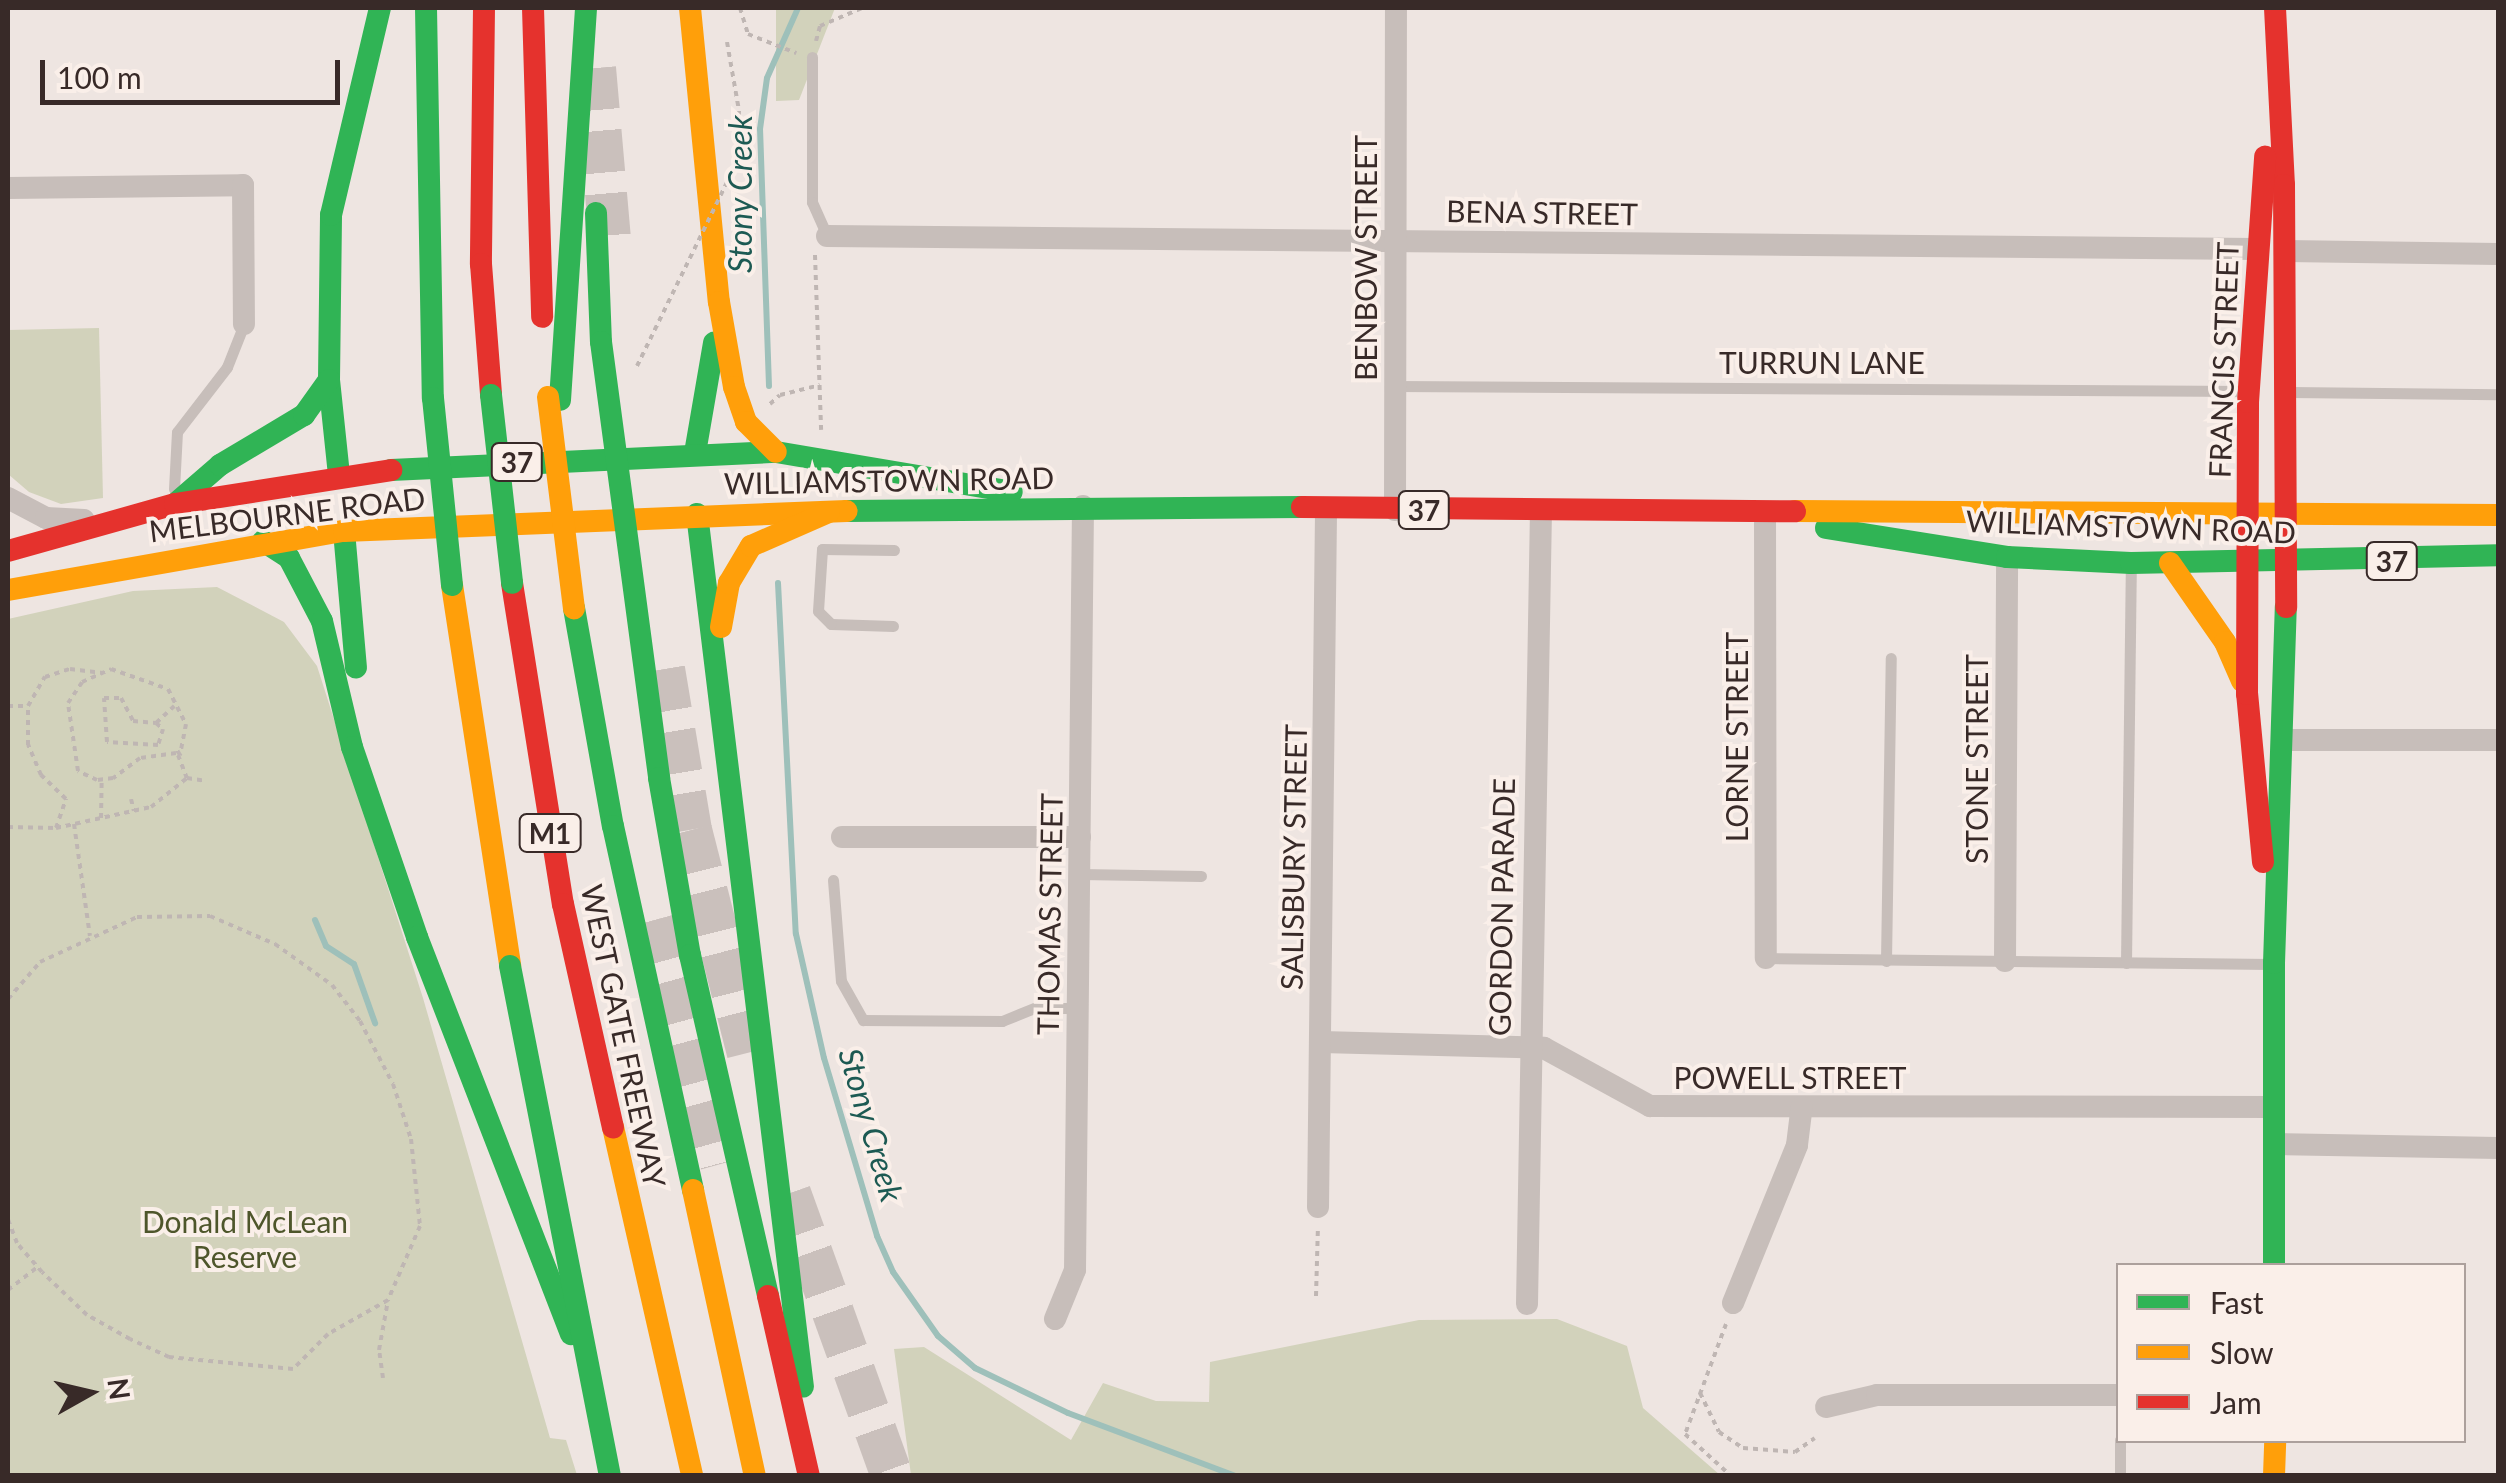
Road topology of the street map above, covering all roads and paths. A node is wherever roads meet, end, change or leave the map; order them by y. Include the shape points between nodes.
1 (380, 8) edge
2 (426, 8) edge
3 (484, 8) edge
4 (533, 8) edge
5 (586, 8) edge
6 (602, 8) edge
7 (690, 8) edge
8 (740, 8) edge
9 (862, 8) edge
10 (1396, 8) edge
11 (2275, 8) edge
12 (724, 25) dead end
13 (810, 57) junction
14 (2275, 58) junction
15 (8, 188) edge
16 (827, 236) junction
17 (1396, 240) junction
18 (2256, 250) junction
19 (2285, 251) junction
20 (2498, 254) edge
21 (719, 302) junction
22 (244, 324) joint
23 (640, 354) dead end
24 (329, 380) junction
25 (1394, 386) junction
26 (2248, 391) junction
27 (2285, 392) junction
28 (2498, 394) edge
29 (554, 398) junction
30 (767, 407) dead end
31 (776, 452) junction
32 (694, 454) junction
33 (340, 475) junction
34 (8, 498) edge
35 (175, 504) junction
36 (1084, 506) junction
37 (1326, 508) junction
38 (1394, 510) junction
39 (830, 512) junction
40 (1541, 512) junction
41 (697, 514) junction
42 (1766, 515) junction
43 (2248, 515) junction
44 (2498, 515) edge
45 (2284, 516) junction
46 (108, 520) junction
47 (344, 531) junction
48 (262, 541) junction
49 (894, 550) dead end
50 (8, 551) edge
51 (2498, 554) edge
52 (2007, 557) junction
53 (2131, 562) junction
54 (2248, 562) junction
55 (2284, 562) junction
56 (2170, 564) junction
57 (8, 590) edge
58 (894, 626) dead end
59 (1891, 658) dead end
60 (105, 673) junction
61 (2247, 694) junction
62 (720, 698) junction
63 (176, 705) junction
64 (8, 706) edge
65 (28, 706) junction
66 (156, 722) junction
67 (2284, 740) junction
68 (2498, 740) edge
69 (177, 753) junction
70 (186, 778) junction
71 (102, 779) junction
72 (205, 781) dead end
73 (131, 799) dead end
74 (134, 811) junction
75 (101, 818) junction
76 (74, 824) junction
77 (8, 827) edge
78 (56, 828) junction
79 (842, 837) dead end
80 (1080, 838) junction
81 (387, 839) junction
82 (1080, 874) junction
83 (1200, 876) dead end
84 (833, 880) dead end
85 (90, 936) junction
86 (1766, 958) joint
87 (1886, 961) junction
88 (2005, 962) junction
89 (2126, 963) junction
90 (2274, 964) junction
91 (8, 985) edge
92 (14, 991) junction
93 (8, 999) edge
94 (1078, 1008) junction
95 (1321, 1042) junction
96 (1530, 1046) junction
97 (2274, 1107) junction
98 (1802, 1108) junction
99 (2274, 1144) junction
100 (2498, 1148) edge
101 (1318, 1206) joint
102 (8, 1219) edge
103 (2274, 1263) edge
104 (37, 1267) junction
105 (8, 1290) edge
106 (1316, 1296) dead end
107 (388, 1300) junction
108 (1733, 1303) joint
109 (1527, 1304) dead end
110 (1054, 1319) dead end
111 (384, 1378) dead end
112 (1700, 1392) junction
113 (2116, 1395) edge
114 (1826, 1406) dead end
115 (1816, 1438) dead end
116 (2120, 1443) edge
117 (2274, 1443) edge
118 (610, 1476) edge
119 (620, 1476) edge
120 (692, 1476) edge
121 (755, 1476) edge
122 (809, 1476) edge
123 (1732, 1476) edge
124 (2120, 1476) edge
125 (2274, 1476) edge

1 - 24 main road via 331,216
2 - 118 main road, bridge via 433,398 452,585 510,966
3 - 120 main road, WEST GATE FREEWAY / M1, bridge via 481,264 512,583 563,904
4 - 29 main road, M1 via 534,205
5 - 29 main road, M1
6 - 122 main road, bridge via 594,159 601,342 659,778 690,956
7 - 21 main road
8 - 13 path via 748,34
9 - 13 path via 820,26
10 - 17 street, BENBOW STREET
11 - 14 main road, FRANCIS STREET
12 - 23 path, bridge via 739,111 734,168
13 - 16 lane via 812,202
14 - 18 main road, FRANCIS STREET
14 - 19 main road, FRANCIS STREET
15 - 22 street via 243,184
16 - 17 street, BENA STREET
16 - 30 path via 814,253 820,385 780,394
17 - 18 street, BENA STREET
17 - 25 street, BENBOW STREET
18 - 26 main road, FRANCIS STREET
19 - 20 street
19 - 27 main road, FRANCIS STREET
21 - 31 main road via 740,407
21 - 32 main road
22 - 35 lane via 227,367 177,432
24 - 33 main road
24 - 35 main road via 304,415 220,465
25 - 26 lane, TURRUN LANE
25 - 38 street, BENBOW STREET
26 - 43 main road, FRANCIS STREET
27 - 28 lane
27 - 45 main road, FRANCIS STREET
29 - 121 main road, WEST GATE FREEWAY / M1, bridge via 558,492 613,826
31 - 32 main road, WILLIAMSTOWN ROAD / 37
31 - 36 main road, WILLIAMSTOWN ROAD / 37
32 - 33 main road, WILLIAMSTOWN ROAD / 37
32 - 41 main road
33 - 35 main road, MELBOURNE ROAD / 37
33 - 47 main road
34 - 46 street via 46,518
35 - 46 main road, MELBOURNE ROAD / 37
36 - 37 main road, WILLIAMSTOWN ROAD / 37
36 - 39 main road, WILLIAMSTOWN ROAD / 37
36 - 80 street, THOMAS STREET
37 - 38 main road, WILLIAMSTOWN ROAD / 37
37 - 95 street, SALISBURY STREET
38 - 40 main road, WILLIAMSTOWN ROAD / 37
39 - 41 main road, WILLIAMSTOWN ROAD / 37
39 - 62 main road via 768,533 738,564 722,610
40 - 42 main road, WILLIAMSTOWN ROAD / 37
40 - 96 street, GORDON PARADE
41 - 47 main road, MELBOURNE ROAD / 37
41 - 62 main road
42 - 43 main road, WILLIAMSTOWN ROAD / 37
42 - 52 main road, WILLIAMSTOWN ROAD / 37 via 1904,545
42 - 86 street, LORNE STREET
43 - 45 main road, WILLIAMSTOWN ROAD / 37
43 - 54 main road, FRANCIS STREET
44 - 45 main road, WILLIAMSTOWN ROAD / 37
45 - 55 main road, FRANCIS STREET
46 - 50 main road, MELBOURNE ROAD / 37
47 - 48 main road, MELBOURNE ROAD / 37
47 - 81 main road via 356,665
48 - 57 main road, MELBOURNE ROAD / 37
48 - 81 main road via 290,558 322,621 352,748
49 - 58 lane via 822,549 818,611 831,624
51 - 55 main road, WILLIAMSTOWN ROAD / 37
52 - 53 main road, WILLIAMSTOWN ROAD / 37
52 - 88 street, STONE STREET
53 - 56 main road, WILLIAMSTOWN ROAD / 37
53 - 89 lane
54 - 55 main road, WILLIAMSTOWN ROAD / 37
54 - 56 main road, WILLIAMSTOWN ROAD / 37
54 - 61 main road, FRANCIS STREET
55 - 67 main road, FRANCIS STREET
56 - 61 main road via 2225,642
59 - 87 lane
60 - 63 path via 111,669 168,689
60 - 65 path via 70,669 45,678
60 - 71 path via 82,682 68,703 78,771
61 - 90 main road, FRANCIS STREET
62 - 122 main road via 755,952
63 - 66 path
63 - 69 path via 186,724
64 - 65 path
65 - 78 path via 28,745 41,775 66,799
66 - 66 path via 133,721 121,698 104,698 107,742 158,745 163,729
67 - 68 street
67 - 90 main road, FRANCIS STREET
69 - 70 path
69 - 71 path via 140,758
70 - 72 path
70 - 74 path via 152,807
71 - 75 path
73 - 74 path
74 - 75 path
75 - 76 path
76 - 78 path
76 - 85 path
77 - 78 path
79 - 80 street
80 - 82 street, THOMAS STREET
81 - 119 main road via 452,1034
82 - 83 lane
82 - 94 street, THOMAS STREET
84 - 94 lane via 841,981 863,1020 1002,1022 1035,1008
85 - 92 path via 40,962
85 - 107 path via 137,917 210,916 275,944 332,985 360,1021 411,1138 420,1226
86 - 87 lane
87 - 88 lane
88 - 89 lane
89 - 90 lane
90 - 97 main road, FRANCIS STREET
91 - 92 path
92 - 93 path
94 - 110 street, THOMAS STREET via 1075,1270
95 - 96 street, POWELL STREET
95 - 101 street, SALISBURY STREET
96 - 98 street, POWELL STREET via 1559,1054 1640,1104
96 - 109 street, GORDON PARADE
97 - 98 street, POWELL STREET
97 - 99 main road, FRANCIS STREET
98 - 108 street via 1797,1145
99 - 100 street
99 - 103 main road, FRANCIS STREET
101 - 106 path
102 - 104 path
104 - 105 path
104 - 107 path via 87,1315 169,1357 198,1362 294,1370 328,1334
107 - 111 path via 379,1350
108 - 112 path
112 - 115 path via 1719,1432 1743,1448 1795,1452
112 - 123 path via 1685,1434
113 - 114 street via 1877,1396
116 - 124 lane
117 - 125 main road

